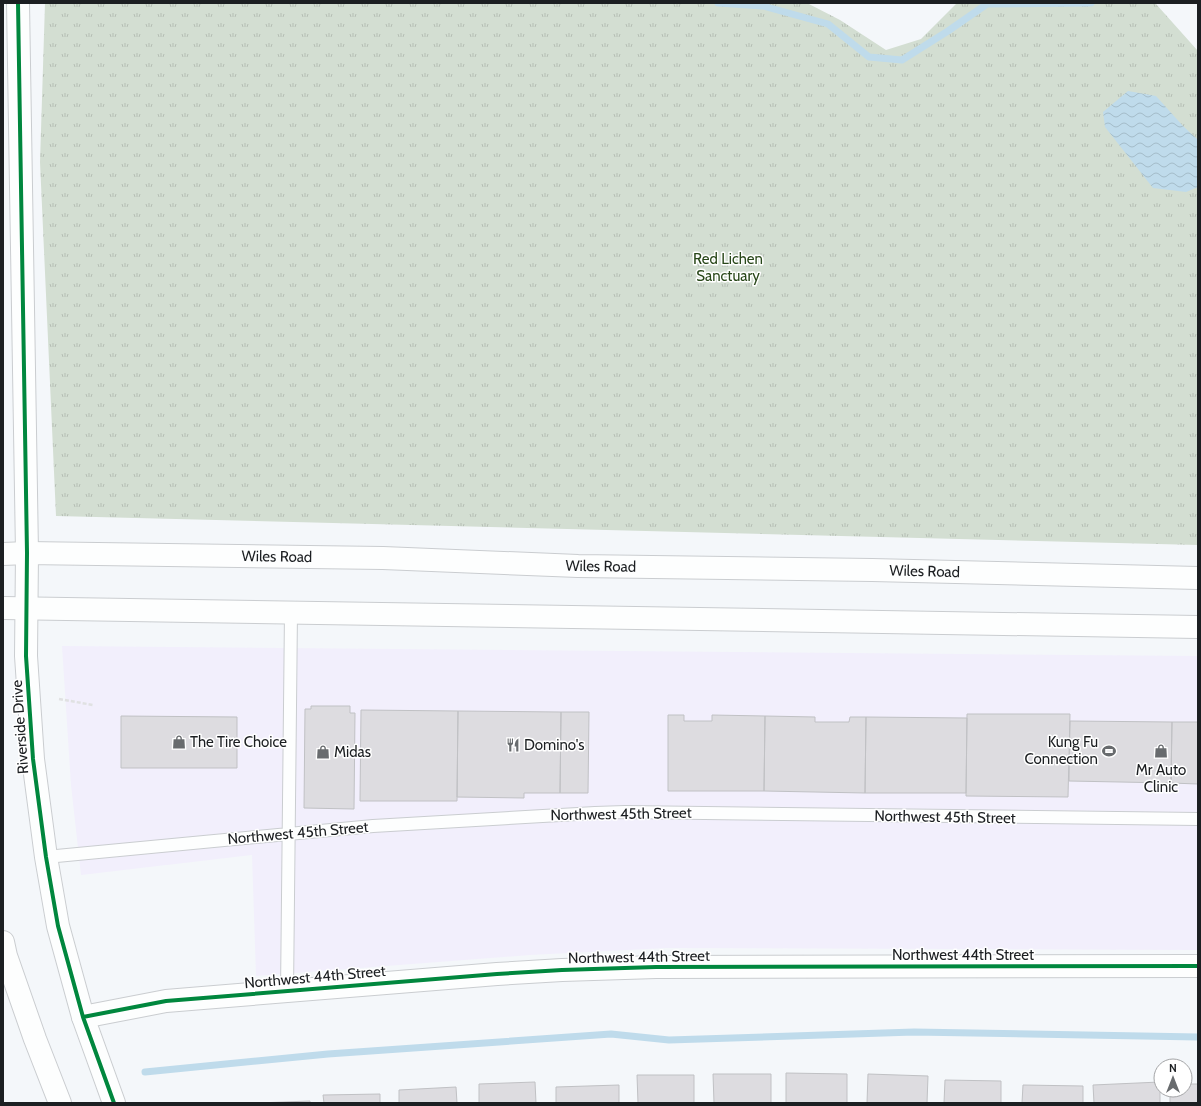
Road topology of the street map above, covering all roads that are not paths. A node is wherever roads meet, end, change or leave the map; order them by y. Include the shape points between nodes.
1 (18, 3) edge
2 (27, 553) junction
3 (3, 554) edge
4 (1198, 578) edge
5 (3, 608) edge
6 (27, 608) junction
7 (291, 612) junction
8 (1198, 626) edge
9 (1198, 819) edge
10 (288, 834) junction
11 (46, 857) junction
12 (3, 942) edge
13 (1198, 966) edge
14 (287, 992) junction
15 (82, 1017) junction
16 (60, 1103) edge
17 (114, 1103) edge

1 - 2 street, Riverside Drive
2 - 3 street, Wiles Road
2 - 4 street, Wiles Road via 383,558 586,566
2 - 6 street, Riverside Drive
5 - 6 street
6 - 7 street
6 - 11 street, Riverside Drive via 26,656 33,759
7 - 8 street
7 - 10 lane
9 - 10 lane, Northwest 45th Street via 625,812 373,826
10 - 11 lane, Northwest 45th Street
10 - 14 lane
11 - 15 street, Riverside Drive via 58,926
12 - 16 street via 35,1039
13 - 14 street, Northwest 44th Street via 649,967 497,974
14 - 15 street, Northwest 44th Street via 166,1001
15 - 17 street, Riverside Drive

